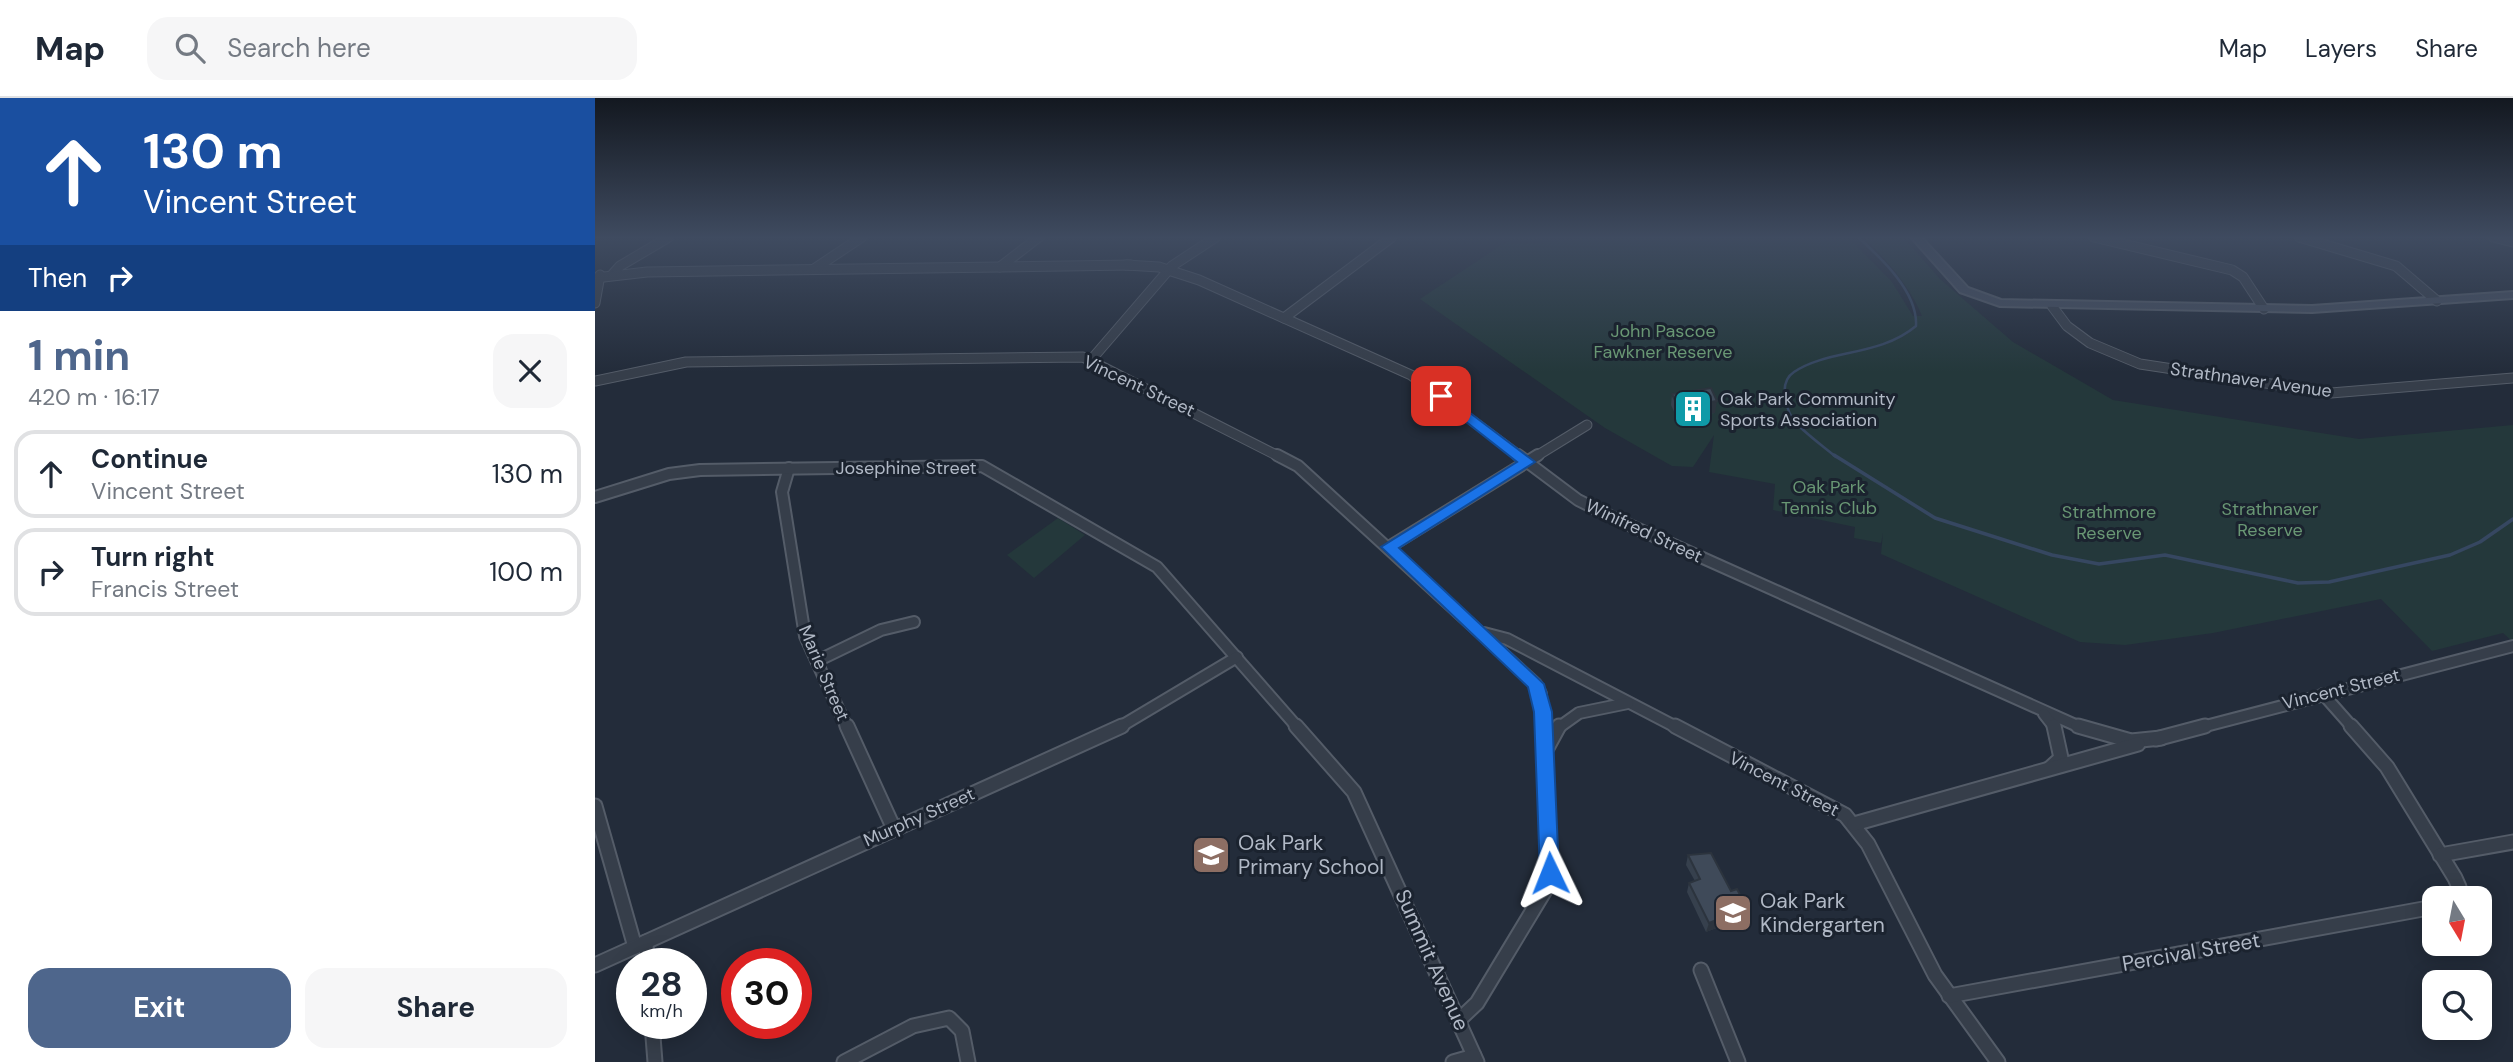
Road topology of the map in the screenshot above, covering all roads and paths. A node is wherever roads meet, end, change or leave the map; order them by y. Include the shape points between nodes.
1 (597, 282) edge
2 (1160, 282) edge
3 (1203, 282) edge
4 (1332, 282) edge
5 (1956, 282) edge
6 (2246, 282) edge
7 (2415, 282) edge
8 (2513, 295) edge
9 (2437, 301) junction
10 (595, 303) edge
11 (2052, 306) junction
12 (2265, 309) junction
13 (1284, 318) junction
14 (1091, 360) junction
15 (2513, 378) edge
16 (595, 381) edge
17 (1587, 425) dead end
18 (1527, 462) junction
19 (789, 468) junction
20 (595, 497) edge
21 (1391, 549) junction
22 (914, 622) dead end
23 (1483, 633) junction
24 (2513, 646) edge
25 (1506, 654) junction
26 (1532, 655) junction
27 (1237, 657) junction
28 (817, 662) junction
29 (2323, 694) junction
30 (1628, 703) junction
31 (2036, 708) junction
32 (2161, 738) junction
33 (1545, 758) junction
34 (2049, 769) junction
35 (595, 806) edge
36 (1854, 824) junction
37 (894, 829) junction
38 (2513, 842) edge
39 (2440, 855) junction
40 (2455, 886) edge
41 (2422, 909) edge
42 (640, 944) junction
43 (641, 948) edge
44 (595, 965) edge
45 (1700, 970) dead end
46 (1949, 996) junction
47 (1459, 1020) junction
48 (653, 1039) edge
49 (1476, 1059) edge
50 (655, 1062) edge
51 (844, 1062) edge
52 (968, 1062) edge
53 (1453, 1062) edge
54 (1738, 1062) edge
55 (1998, 1062) edge

1 - 10 street
2 - 14 street
3 - 13 street, Winifred Street
4 - 13 street
5 - 11 main road via 1972,295 2000,303
6 - 12 street
7 - 9 street
8 - 9 main road
9 - 12 main road
11 - 12 main road
11 - 15 street, Strathnaver Avenue via 2066,326 2123,359 2193,372 2331,393
13 - 18 street, Winifred Street via 1422,380
14 - 16 street, Vincent Street via 1072,356 687,362
14 - 21 street, Vincent Street via 1298,466
17 - 18 street
18 - 21 street
18 - 31 street, Winifred Street via 1593,508
19 - 20 street, Josephine Street via 682,472
19 - 27 street, Josephine Street via 968,465 992,470 1157,567
19 - 28 street, Marie Street via 782,492 805,636
21 - 23 street, Vincent Street
22 - 28 street via 881,630
23 - 25 street, Vincent Street
23 - 26 street, Vincent Street via 1507,639
24 - 29 street, Vincent Street
25 - 26 street, Vincent Street
25 - 33 street via 1541,694
26 - 30 street, Vincent Street
27 - 37 street, Murphy Street via 1125,725
27 - 47 street, Summit Avenue via 1354,792
28 - 37 street, Marie Street
29 - 32 street, Vincent Street
29 - 39 street via 2387,767
30 - 33 street via 1578,713 1553,732
30 - 36 street, Vincent Street via 1834,809
31 - 32 street, Winifred Street via 2118,739
31 - 34 street, Winifred Street via 2052,721 2059,735 2060,758
32 - 34 street, Vincent Street
33 - 47 street via 1547,887 1477,1003
34 - 36 street, Vincent Street
35 - 42 street
36 - 46 street
37 - 42 street, Murphy Street
38 - 39 street
39 - 40 street
41 - 46 street, Percival Street
42 - 43 street
42 - 44 street, Murphy Street
45 - 54 street
46 - 55 street
47 - 49 street, Summit Avenue
48 - 50 street
49 - 53 street
51 - 52 street via 913,1026 940,1018 949,1018 960,1027

